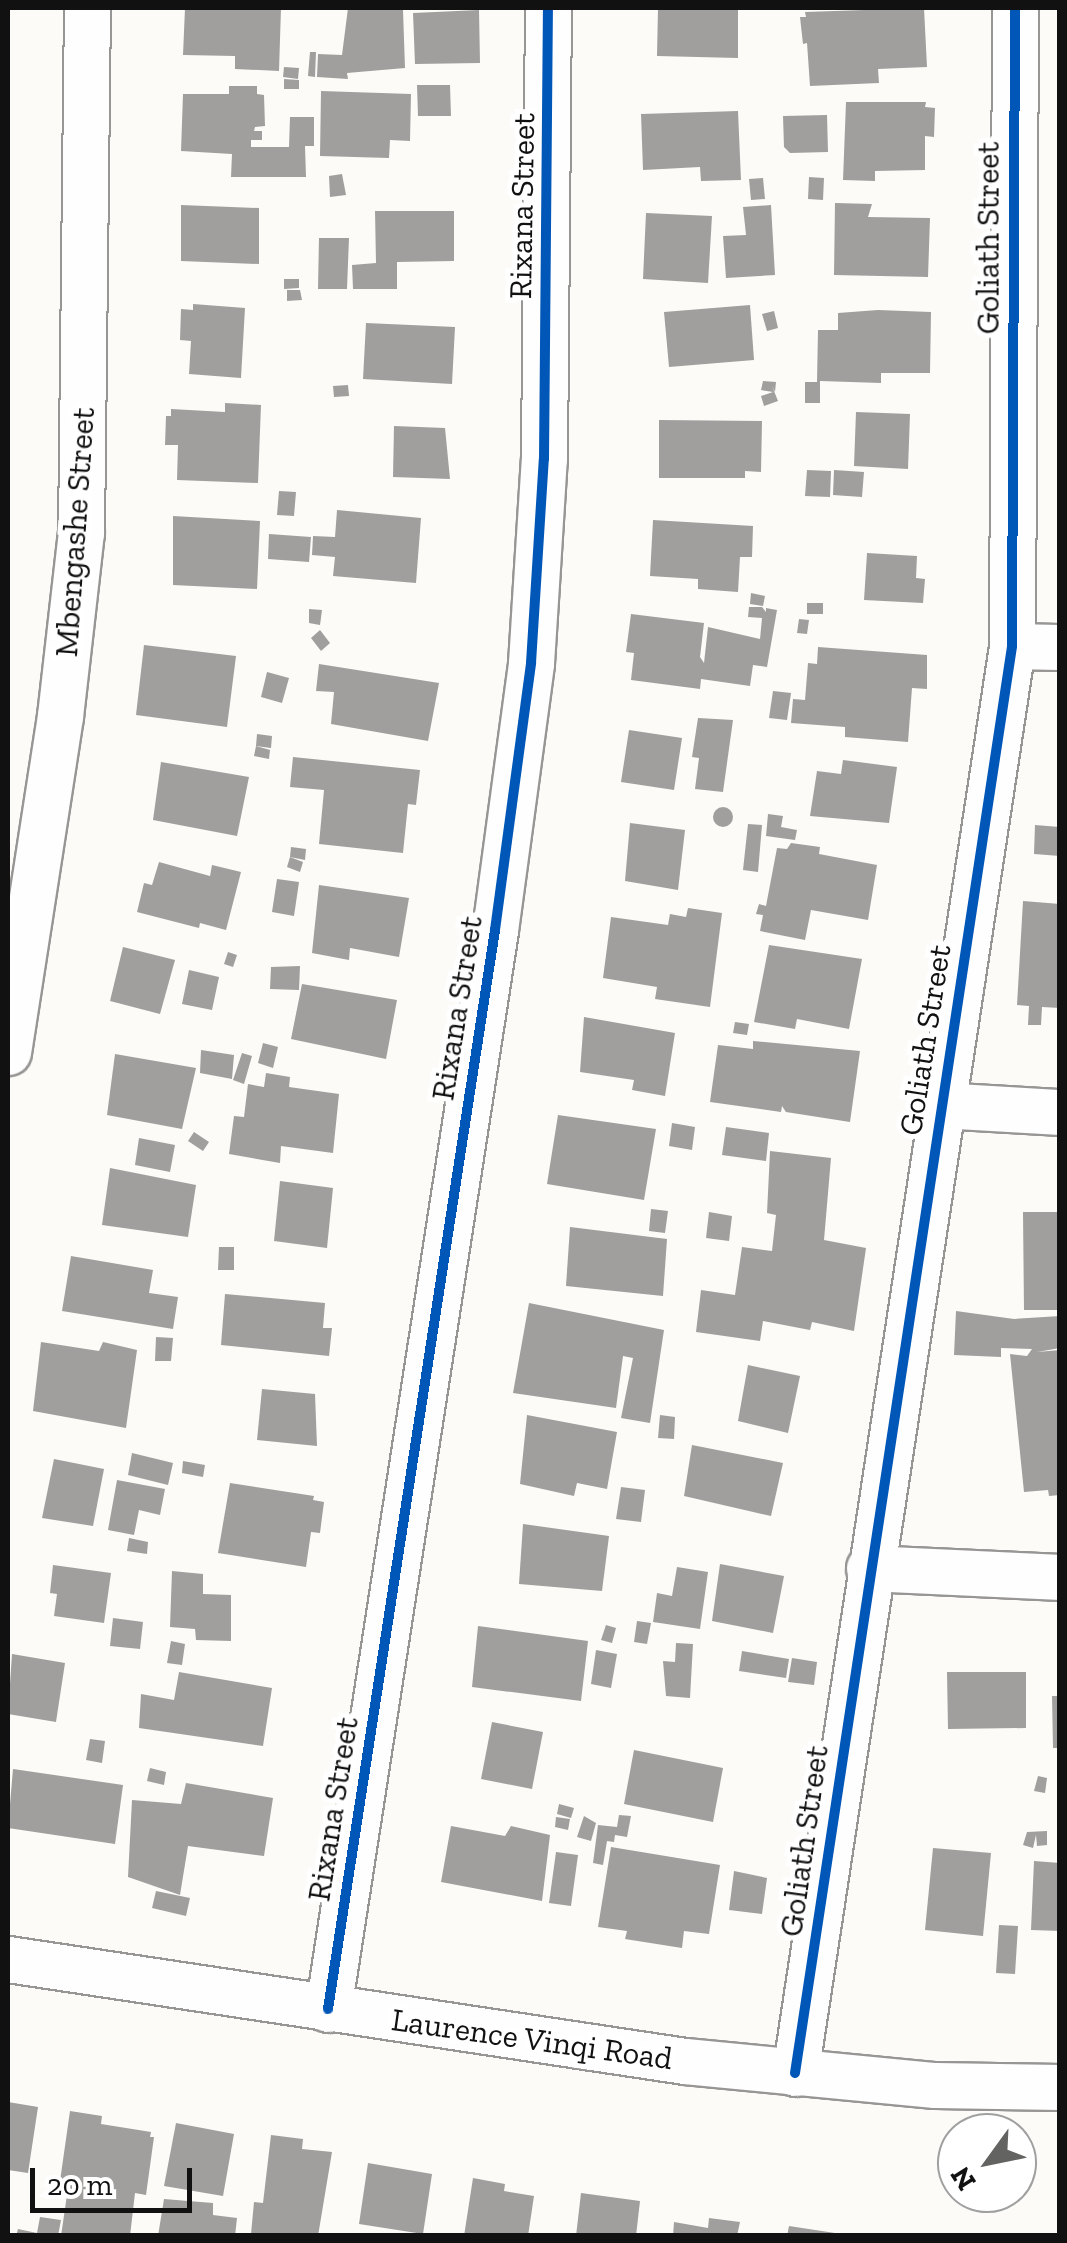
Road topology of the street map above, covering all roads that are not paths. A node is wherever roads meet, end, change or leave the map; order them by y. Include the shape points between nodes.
1 (87, 8) edge
2 (548, 8) edge
3 (1014, 8) edge
4 (1012, 646) junction
5 (1060, 646) edge
6 (8, 1052) edge
7 (940, 1105) junction
8 (1060, 1112) edge
9 (869, 1568) junction
10 (1060, 1577) edge
11 (8, 1959) edge
12 (328, 2009) junction
13 (795, 2073) junction
14 (1060, 2088) edge

1 - 6 street, Mbengashe Street via 81,534
2 - 12 street, Rixana Street via 544,459 530,663 495,930
3 - 4 street, Goliath Street
4 - 5 street
4 - 7 street, Goliath Street
7 - 8 street
7 - 9 street, Goliath Street
9 - 10 street
9 - 13 street, Goliath Street
11 - 12 street, Laurence Vinqi Road
12 - 13 street, Laurence Vinqi Road
13 - 14 street, Laurence Vinqi Road

